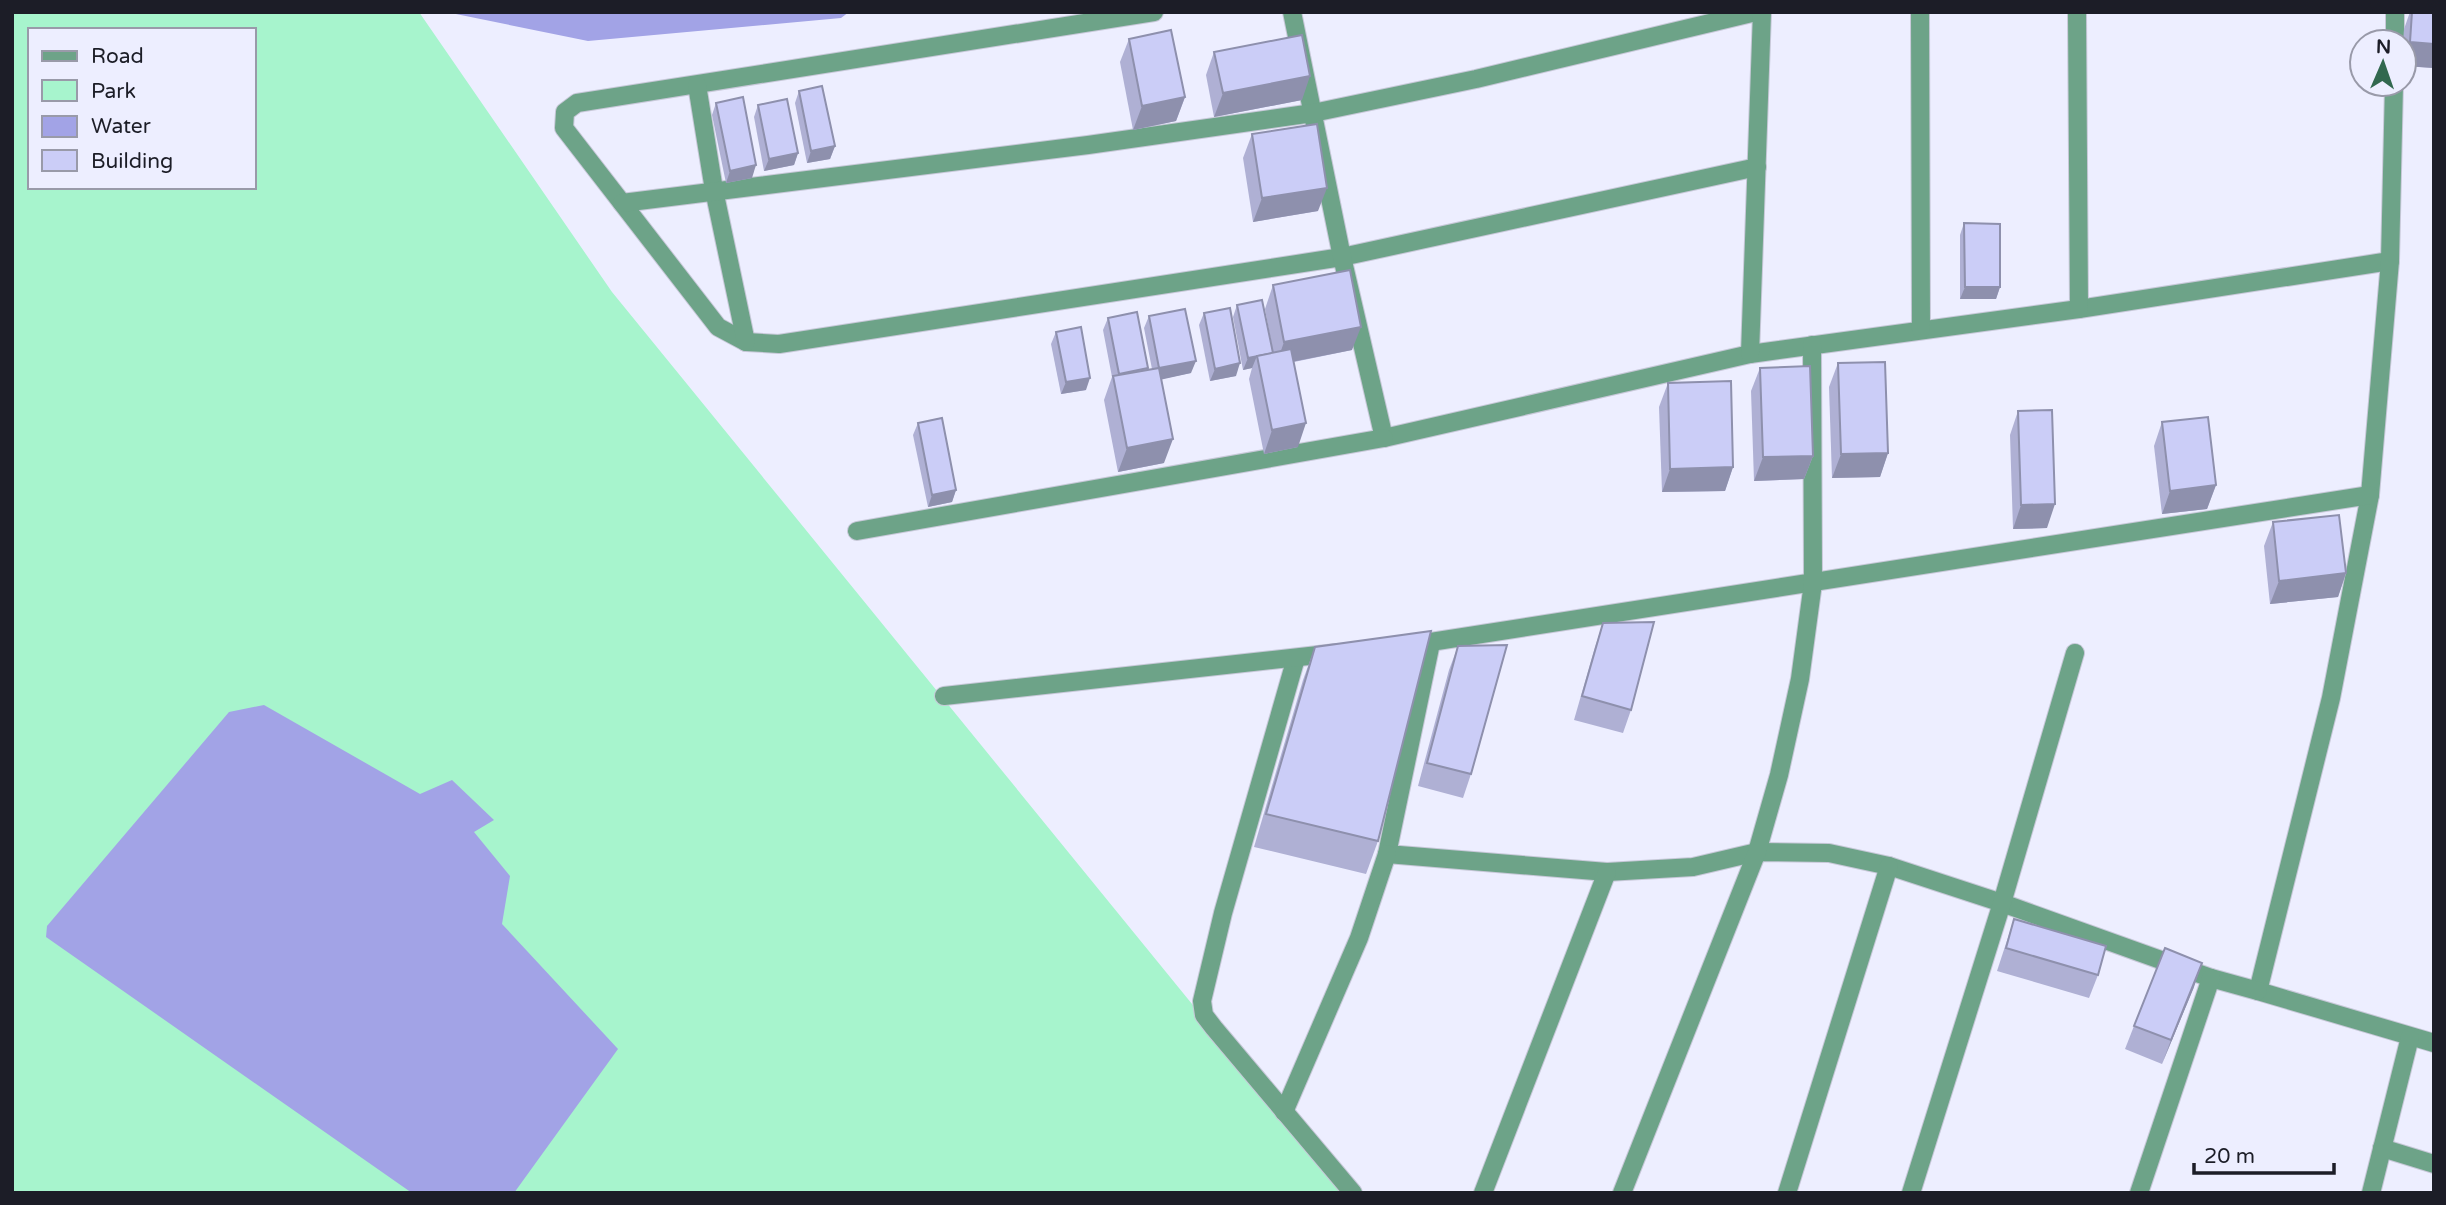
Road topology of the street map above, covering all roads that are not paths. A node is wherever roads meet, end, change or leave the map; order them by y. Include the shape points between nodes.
1 (1154, 12) edge
2 (1292, 12) edge
3 (1756, 12) edge
4 (1762, 12) edge
5 (1920, 12) edge
6 (2077, 12) edge
7 (697, 85) junction
8 (2394, 98) edge
9 (1313, 113) junction
10 (1757, 167) junction
11 (714, 190) junction
12 (622, 203) junction
13 (1342, 257) junction
14 (2390, 261) junction
15 (2078, 309) junction
16 (1921, 330) junction
17 (746, 342) junction
18 (1812, 345) junction
19 (1749, 354) junction
20 (1384, 438) junction
21 (2370, 495) junction
22 (857, 531) dead end
23 (1813, 583) junction
24 (1431, 643) junction
25 (1391, 647) edge
26 (1350, 652) edge
27 (2075, 653) dead end
28 (1296, 657) junction
29 (944, 696) dead end
30 (1757, 852) junction
31 (1387, 854) junction
32 (1889, 866) junction
33 (1607, 872) junction
34 (2002, 903) junction
35 (2211, 978) junction
36 (2258, 991) junction
37 (2410, 1037) junction
38 (2434, 1043) edge
39 (1284, 1112) junction
40 (2382, 1148) junction
41 (2434, 1164) edge
42 (1353, 1193) edge
43 (1483, 1193) edge
44 (1622, 1193) edge
45 (1787, 1193) edge
46 (1911, 1193) edge
47 (2139, 1193) edge
48 (2371, 1193) edge

1 - 7 street
2 - 9 street
3 - 9 street
4 - 10 street
5 - 16 street
6 - 15 street
7 - 11 street
7 - 12 street via 577,103 565,112 564,128
8 - 14 street
9 - 11 street
9 - 13 street
10 - 13 street
10 - 19 street
11 - 12 street
11 - 17 street
12 - 17 street via 718,327
13 - 17 street via 779,344
13 - 20 street
14 - 15 street
14 - 21 street
15 - 16 street
16 - 18 street
18 - 19 street
18 - 23 street
19 - 20 street
20 - 22 street
21 - 23 street
21 - 36 street via 2331,698
23 - 24 street
23 - 30 street via 1800,679
24 - 25 street
24 - 31 street
26 - 28 street
27 - 34 street
28 - 29 street
28 - 39 street via 1202,1001 1204,1015
30 - 32 street via 1829,853
30 - 33 street via 1693,867
30 - 44 street
31 - 33 street
31 - 39 street via 1359,938
32 - 34 street
32 - 45 street
33 - 43 street
34 - 35 street
34 - 46 street
35 - 36 street
35 - 47 street
36 - 37 street
37 - 38 street
37 - 40 street
39 - 42 street
40 - 41 street
40 - 48 street

